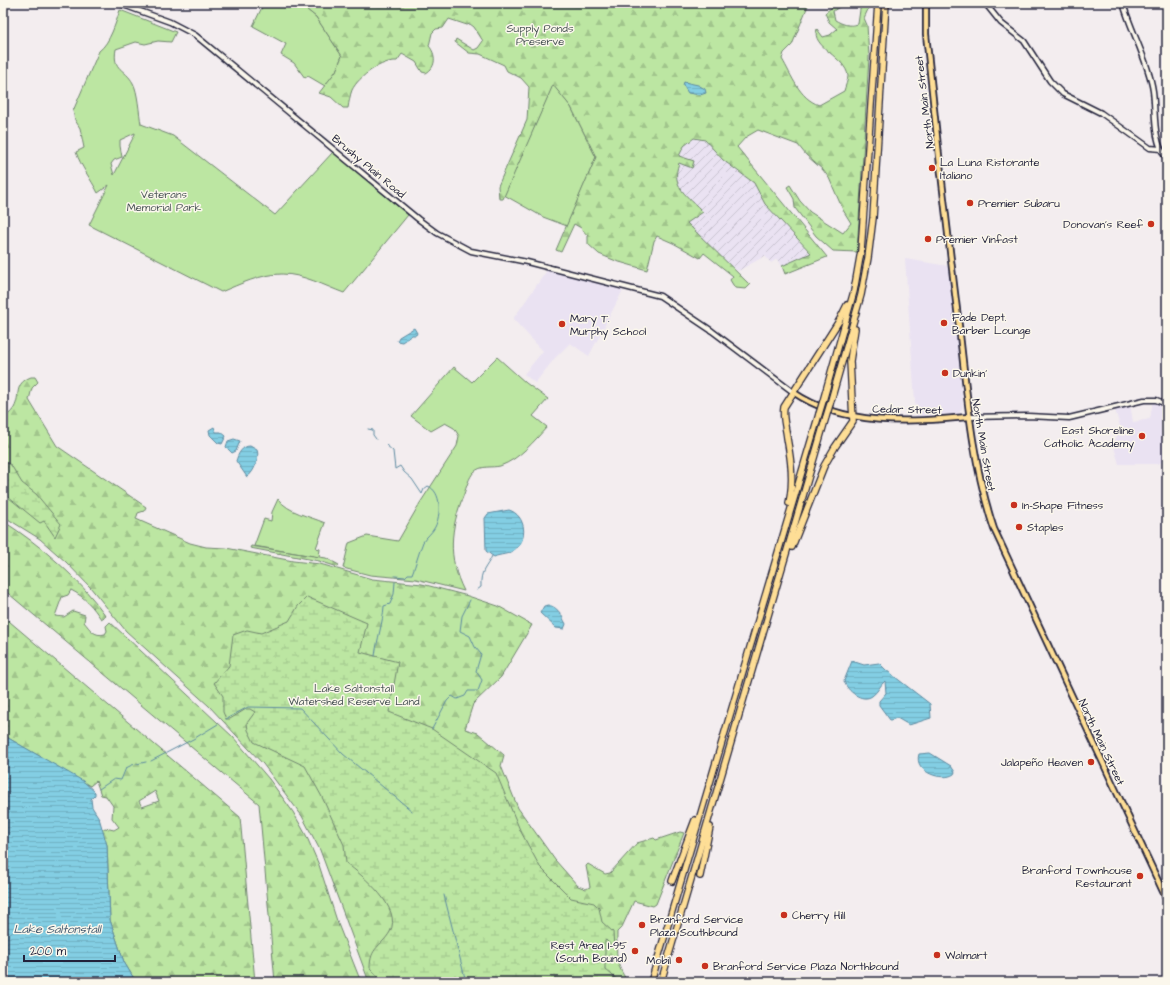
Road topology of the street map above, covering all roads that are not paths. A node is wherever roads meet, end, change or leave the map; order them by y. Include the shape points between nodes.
1 (118, 3) edge
2 (878, 3) edge
3 (886, 3) edge
4 (926, 3) edge
5 (984, 3) edge
6 (1123, 3) edge
7 (1161, 149) junction
8 (1167, 159) edge
9 (860, 261) junction
10 (633, 289) joint
11 (861, 295) junction
12 (792, 392) junction
13 (1167, 404) edge
14 (854, 416) junction
15 (969, 417) junction
16 (773, 568) junction
17 (772, 604) junction
18 (732, 739) junction
19 (706, 794) junction
20 (700, 876) dead end
21 (672, 881) dead end
22 (1167, 900) edge
23 (651, 982) edge
24 (661, 982) edge

1 - 10 main road, Brushy Plain Road via 170,22 195,35 418,219 455,244 477,252
2 - 9 highway
3 - 11 highway via 869,251
4 - 15 main road, North Main Street via 926,40
5 - 7 main road via 1001,23 1024,41 1050,80 1063,94 1101,113 1150,148
6 - 7 main road via 1152,83
7 - 8 main road
9 - 12 highway via 846,308
9 - 16 highway, bridge via 823,401
10 - 12 main road, Cedar Street via 660,296 712,331
11 - 14 highway via 850,361
11 - 17 highway, bridge
12 - 14 main road, Cedar Street via 815,405
12 - 16 highway via 783,414 792,466 790,500
13 - 15 main road, Cedar Street via 1142,400 1069,418
14 - 15 main road, Cedar Street via 878,420 919,421
14 - 17 highway via 852,425 835,447 820,477
15 - 22 main road, North Main Street via 981,487 994,529
16 - 19 highway
17 - 18 highway
18 - 20 highway
18 - 24 highway
19 - 21 highway
19 - 23 highway

